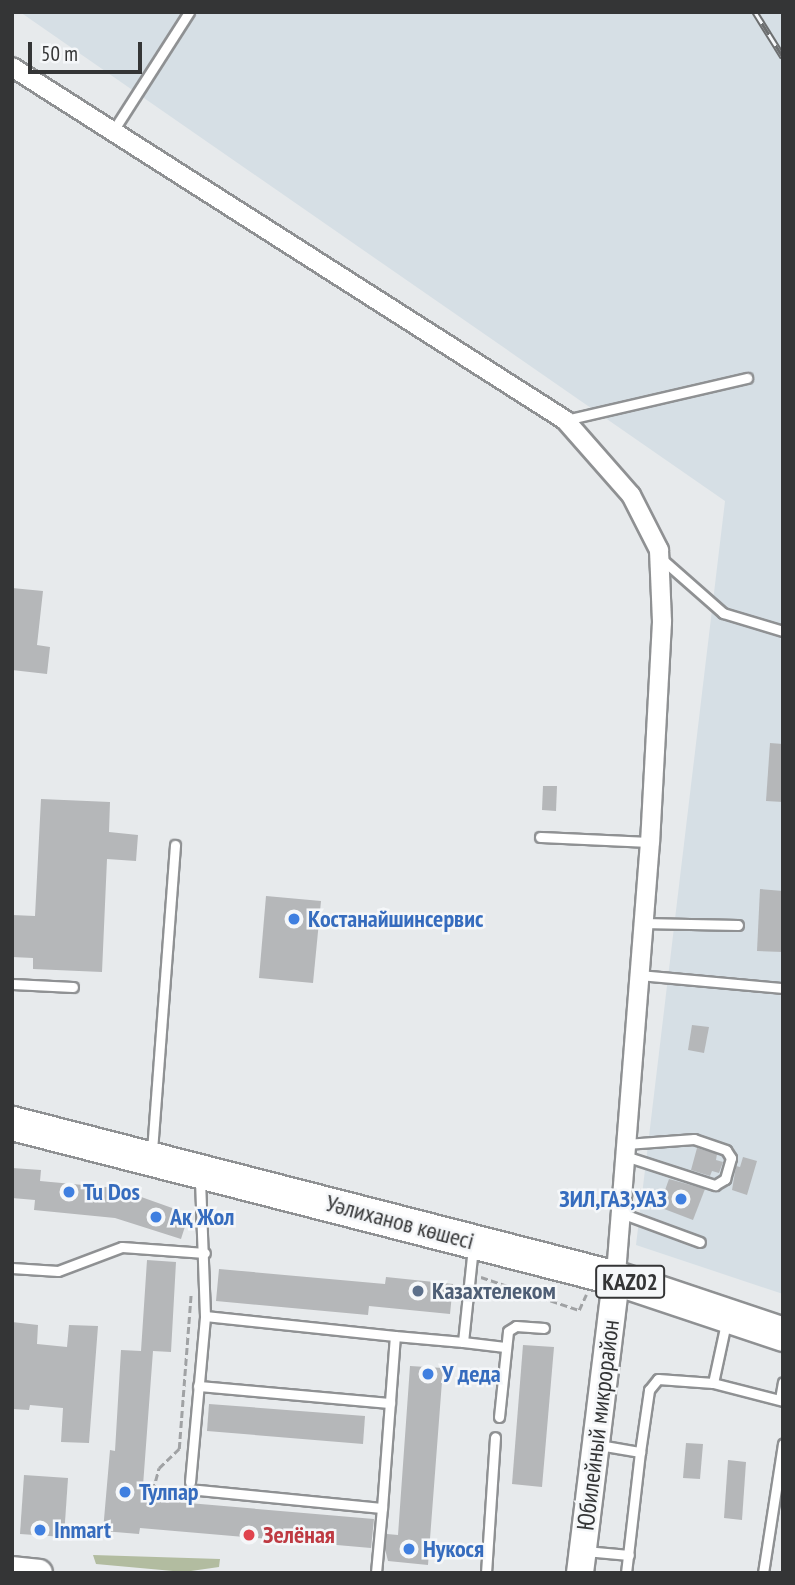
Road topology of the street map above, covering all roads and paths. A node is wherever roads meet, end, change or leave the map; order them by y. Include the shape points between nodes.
1 (189, 12) edge
2 (12, 66) edge
3 (113, 131) junction
4 (747, 378) dead end
5 (565, 420) junction
6 (659, 550) junction
7 (783, 631) edge
8 (540, 837) dead end
9 (650, 842) junction
10 (175, 845) dead end
11 (642, 923) junction
12 (738, 925) dead end
13 (639, 975) junction
14 (12, 984) edge
15 (73, 987) dead end
16 (783, 988) edge
17 (12, 1123) edge
18 (626, 1150) junction
19 (151, 1157) junction
20 (202, 1169) junction
21 (619, 1213) junction
22 (700, 1242) dead end
23 (205, 1253) junction
24 (472, 1258) junction
25 (12, 1268) edge
26 (617, 1278) junction
27 (192, 1287) dead end
28 (586, 1294) dead end
29 (205, 1316) junction
30 (728, 1316) junction
31 (544, 1328) dead end
32 (783, 1334) edge
33 (395, 1336) junction
34 (463, 1342) junction
35 (505, 1347) junction
36 (783, 1382) edge
37 (713, 1383) junction
38 (198, 1386) junction
39 (782, 1400) edge
40 (390, 1404) junction
41 (499, 1417) dead end
42 (495, 1437) dead end
43 (594, 1444) junction
44 (783, 1444) edge
45 (640, 1452) junction
46 (190, 1482) dead end
47 (198, 1490) dead end
48 (150, 1501) dead end
49 (382, 1508) junction
50 (629, 1555) junction
51 (581, 1562) edge
52 (12, 1570) edge
53 (39, 1573) edge
54 (376, 1573) edge
55 (486, 1573) edge
56 (626, 1573) edge
57 (763, 1573) edge

1 - 3 lane
2 - 3 street
3 - 5 street
4 - 5 lane
5 - 6 street via 631,495
6 - 7 lane via 667,568 723,613
6 - 9 street via 662,622
8 - 9 lane
9 - 11 street
10 - 19 lane
11 - 12 lane
11 - 13 street
13 - 16 lane
13 - 18 street
14 - 15 lane
17 - 19 highway, Уәлиханов көшесі / KАZ02
18 - 18 lane via 715,1185 725,1179 731,1158 726,1150 694,1139
18 - 21 street
19 - 20 highway, Уәлиханов көшесі / KАZ02
20 - 23 lane via 198,1192
20 - 24 highway, Уәлиханов көшесі / KАZ02
21 - 22 lane
21 - 26 street
23 - 25 lane via 122,1247 58,1271
23 - 29 lane
24 - 26 highway, Уәлиханов көшесі / KАZ02
24 - 28 path via 579,1310
24 - 34 lane
26 - 30 highway, Уәлиханов көшесі / KАZ02
26 - 43 street, Юбилейный микрорайон
27 - 48 path via 179,1449 159,1468
29 - 33 lane
29 - 38 lane
30 - 32 highway, Уәлиханов көшесі / KАZ02
30 - 37 lane
31 - 35 lane via 512,1327
33 - 34 lane
33 - 40 lane
34 - 35 lane
35 - 41 lane
36 - 39 lane
37 - 39 lane
37 - 45 lane via 658,1380 649,1390
38 - 40 lane
38 - 46 lane
40 - 49 lane
42 - 55 lane
43 - 45 lane
43 - 51 street, Юбилейный микрорайон
44 - 57 lane
45 - 50 lane
47 - 49 lane
49 - 54 lane
50 - 51 lane
50 - 56 lane
52 - 53 street

